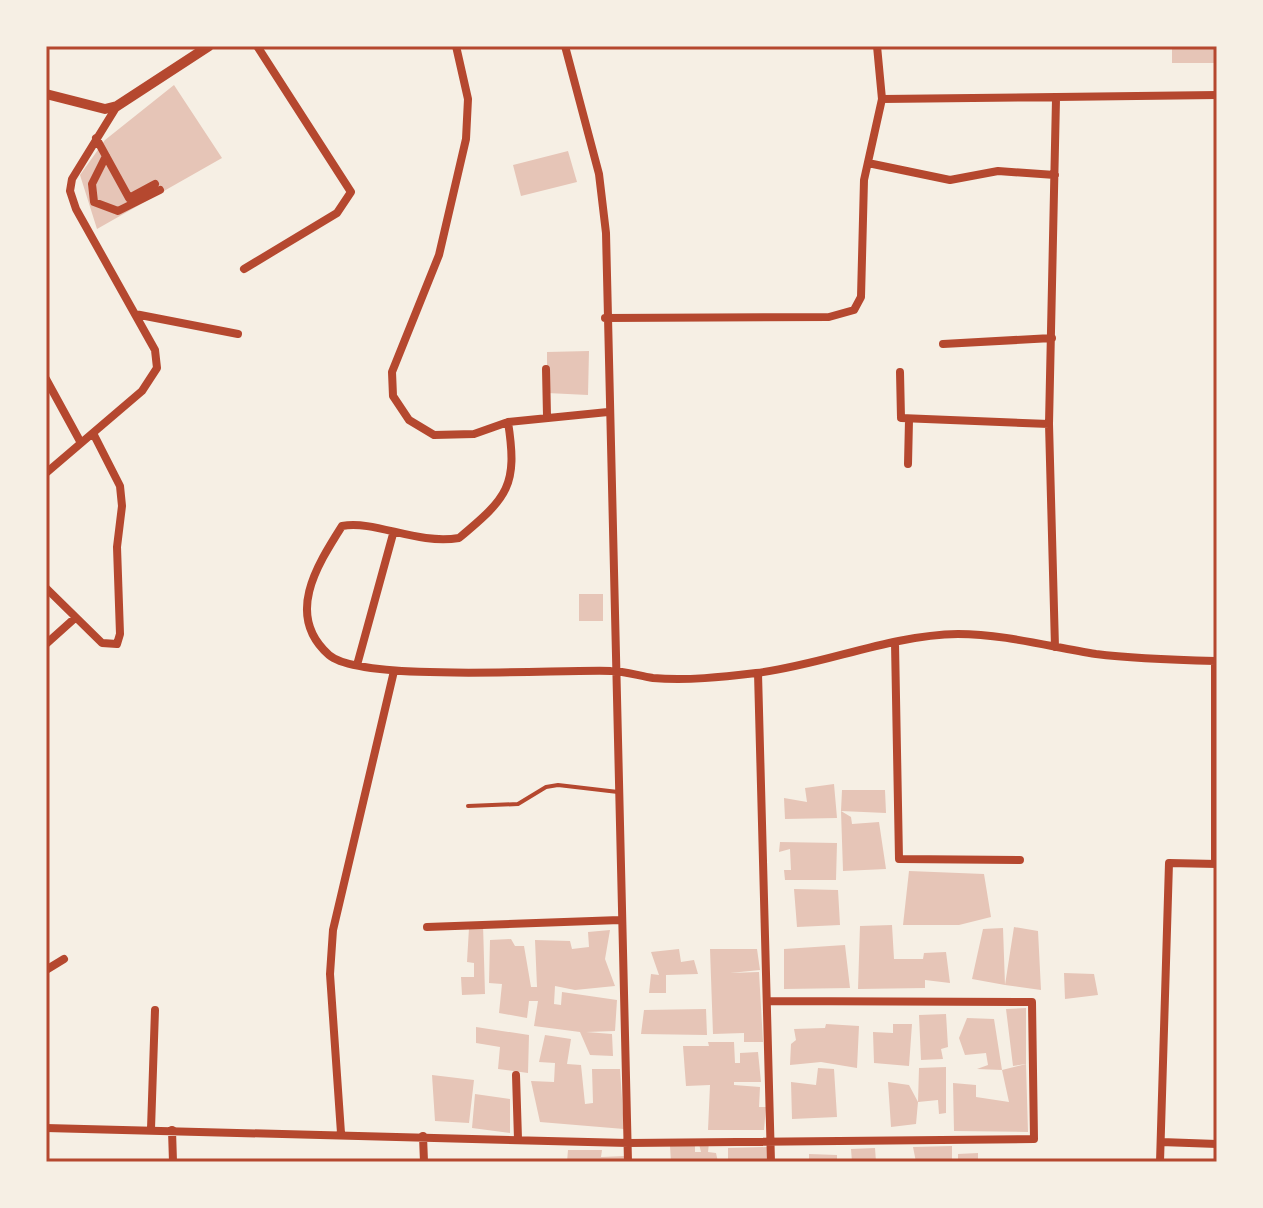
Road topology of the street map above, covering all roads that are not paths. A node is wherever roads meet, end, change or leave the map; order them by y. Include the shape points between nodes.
1 (209, 46) edge
2 (257, 46) edge
3 (456, 46) edge
4 (565, 46) edge
5 (877, 46) edge
6 (46, 94) edge
7 (1217, 95) edge
8 (882, 99) junction
9 (1056, 99) junction
10 (117, 106) junction
11 (96, 138) junction
12 (106, 156) junction
13 (868, 163) junction
14 (1055, 175) junction
15 (244, 269) dead end
16 (135, 314) junction
17 (605, 318) junction
18 (238, 334) dead end
19 (1052, 338) junction
20 (943, 344) dead end
21 (546, 369) dead end
22 (900, 372) dead end
23 (46, 379) edge
24 (608, 412) junction
25 (547, 416) junction
26 (909, 420) junction
27 (508, 422) junction
28 (1049, 424) junction
29 (93, 433) junction
30 (81, 443) junction
31 (908, 464) dead end
32 (46, 473) edge
33 (393, 534) junction
34 (46, 588) edge
35 (75, 618) junction
36 (895, 643) junction
37 (46, 644) edge
38 (1055, 647) junction
39 (1216, 661) edge
40 (357, 665) junction
41 (394, 671) junction
42 (615, 671) junction
43 (758, 673) junction
44 (618, 792) junction
45 (468, 806) dead end
46 (1020, 860) dead end
47 (1216, 864) edge
48 (620, 920) junction
49 (427, 927) dead end
50 (64, 959) dead end
51 (46, 970) edge
52 (768, 1001) junction
53 (155, 1010) dead end
54 (516, 1075) dead end
55 (46, 1128) edge
56 (151, 1129) junction
57 (172, 1130) junction
58 (341, 1133) junction
59 (423, 1136) junction
60 (518, 1139) junction
61 (1161, 1142) junction
62 (628, 1143) junction
63 (770, 1143) junction
64 (1217, 1144) edge
65 (173, 1162) edge
66 (424, 1162) edge
67 (628, 1162) edge
68 (771, 1162) edge
69 (1160, 1162) edge

1 - 10 street
2 - 15 street via 351,192 337,213
3 - 27 street via 468,99 466,139 439,255 392,372 393,396 409,420 434,435 474,434
4 - 17 street via 602,196
5 - 8 street
6 - 10 street via 105,109
7 - 9 street
8 - 9 street
8 - 13 street
9 - 14 street
10 - 11 street
11 - 12 street
11 - 16 street via 70,191
12 - 12 street via 92,184 94,202 118,211 157,187 129,198
13 - 14 street via 950,180 998,171
13 - 17 street via 860,234 861,297 854,310 829,317
14 - 19 street
16 - 18 street
16 - 29 street via 155,350 157,368 142,391
17 - 24 street
19 - 20 street
19 - 28 street
21 - 25 street
22 - 26 street via 901,418
23 - 30 street
24 - 25 street
24 - 42 street
25 - 27 street
26 - 28 street
26 - 31 street
27 - 33 street via 513,475 476,523 459,538 446,540
28 - 38 street
29 - 30 street
29 - 35 street via 120,486 117,644 102,643
30 - 32 street
33 - 40 street
33 - 40 street via 356,524 342,526 310,587 306,619 316,641 332,658
34 - 35 street
35 - 37 street
36 - 38 street via 961,634
36 - 43 street
36 - 46 street via 899,859
38 - 39 street
39 - 47 street
40 - 41 street
41 - 42 street
41 - 58 street via 333,930 330,974
42 - 43 street via 653,678
42 - 44 street
43 - 52 street
44 - 45 lane via 558,785 518,804
44 - 48 street
47 - 61 street via 1169,863
48 - 49 street
48 - 62 street
50 - 51 street
52 - 63 street
52 - 63 street via 1032,1002 1034,1139
53 - 56 street
54 - 60 street
55 - 56 street
56 - 57 street
57 - 58 street
57 - 65 street
58 - 59 street
59 - 60 street
59 - 66 street
60 - 62 street
61 - 64 street
61 - 69 street
62 - 63 street
62 - 67 street
63 - 68 street

